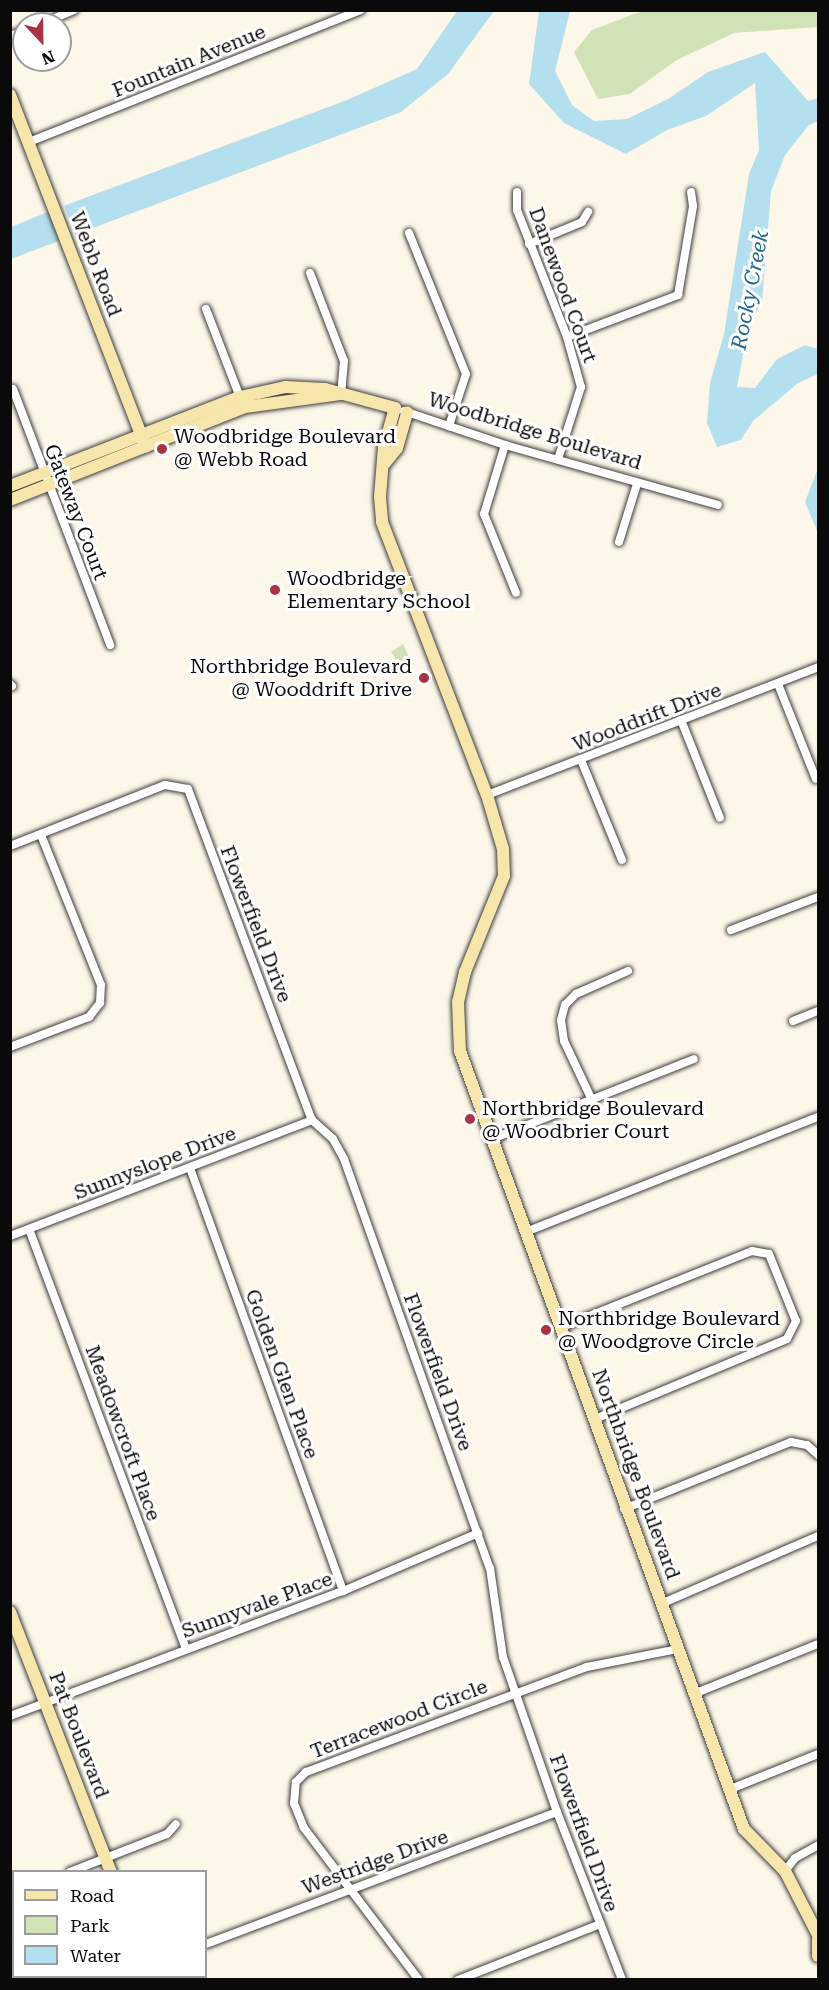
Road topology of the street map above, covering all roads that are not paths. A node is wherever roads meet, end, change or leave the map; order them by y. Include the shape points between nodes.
1 (361, 10) edge
2 (10, 94) edge
3 (29, 142) junction
4 (517, 192) dead end
5 (691, 192) dead end
6 (588, 212) dead end
7 (409, 233) dead end
8 (530, 244) junction
9 (310, 273) dead end
10 (206, 309) dead end
11 (567, 337) junction
12 (12, 389) dead end
13 (341, 393) junction
14 (240, 397) junction
15 (401, 410) junction
16 (449, 426) junction
17 (144, 441) junction
18 (505, 445) junction
19 (558, 459) junction
20 (46, 479) junction
21 (637, 484) junction
22 (10, 486) edge
23 (10, 500) edge
24 (718, 505) dead end
25 (619, 542) dead end
26 (516, 593) dead end
27 (110, 645) dead end
28 (819, 667) edge
29 (778, 684) junction
30 (681, 720) junction
31 (581, 760) junction
32 (816, 779) dead end
33 (487, 795) junction
34 (720, 818) dead end
35 (41, 835) junction
36 (10, 846) edge
37 (622, 860) dead end
38 (819, 897) edge
39 (731, 930) dead end
40 (628, 971) dead end
41 (819, 1011) edge
42 (793, 1021) dead end
43 (10, 1047) edge
44 (694, 1059) dead end
45 (591, 1098) junction
46 (819, 1117) edge
47 (312, 1120) junction
48 (492, 1139) junction
49 (190, 1168) junction
50 (29, 1229) junction
51 (528, 1231) junction
52 (10, 1236) edge
53 (562, 1327) junction
54 (595, 1419) junction
55 (819, 1455) edge
56 (624, 1509) junction
57 (478, 1533) junction
58 (819, 1536) edge
59 (344, 1591) junction
60 (663, 1604) junction
61 (10, 1612) edge
62 (819, 1644) edge
63 (186, 1648) junction
64 (678, 1648) junction
65 (517, 1692) junction
66 (696, 1693) junction
67 (46, 1703) junction
68 (10, 1716) edge
69 (819, 1754) edge
70 (728, 1790) junction
71 (556, 1812) junction
72 (176, 1824) dead end
73 (819, 1845) edge
74 (106, 1858) junction
75 (75, 1870) edge
76 (110, 1870) edge
77 (785, 1871) junction
78 (350, 1889) junction
79 (600, 1924) junction
80 (819, 1937) edge
81 (207, 1944) edge
82 (819, 1956) edge
83 (420, 1980) edge
84 (458, 1980) edge
85 (622, 1980) edge

1 - 3 street, Fountain Avenue
2 - 3 street, Webb Road
3 - 17 street, Webb Road
4 - 8 street, Danewood Court via 517,210
5 - 11 street via 693,206 678,296
6 - 8 street via 582,222
7 - 16 street via 466,374
8 - 11 street, Danewood Court
9 - 13 street via 344,361
10 - 14 street
11 - 19 street, Danewood Court via 580,387
12 - 20 street, Gateway Court
13 - 14 street, Woodbridge Boulevard via 285,387
13 - 15 street, Woodbridge Boulevard
13 - 17 street, Woodbridge Boulevard via 244,407
14 - 17 street, Woodbridge Boulevard
15 - 16 street, Woodbridge Boulevard
15 - 33 street, Northbridge Boulevard via 384,447 380,497 387,541
16 - 18 street, Woodbridge Boulevard
17 - 20 street, Woodbridge Boulevard
18 - 19 street, Woodbridge Boulevard
18 - 26 street via 484,514
19 - 21 street, Woodbridge Boulevard
20 - 22 street, Woodbridge Boulevard
20 - 23 street, Woodbridge Boulevard
20 - 27 street, Gateway Court
21 - 24 street, Woodbridge Boulevard
21 - 25 street
28 - 29 street, Wooddrift Drive
29 - 30 street, Wooddrift Drive
29 - 32 street
30 - 31 street, Wooddrift Drive
30 - 34 street
31 - 33 street, Wooddrift Drive
31 - 37 street
33 - 48 street, Northbridge Boulevard via 503,849 504,876 465,972 457,1027 460,1052
35 - 36 street
35 - 43 street via 100,985 100,1003 89,1017
35 - 47 street, Flowerfield Drive via 165,785 188,789
38 - 39 street
40 - 45 street via 576,994 565,1005 561,1020 564,1041
41 - 42 street
44 - 45 street
45 - 48 street
46 - 51 street
47 - 49 street, Sunnyslope Drive
47 - 57 street, Flowerfield Drive via 333,1139 344,1159
48 - 51 street, Northbridge Boulevard
49 - 50 street, Sunnyslope Drive
49 - 59 street, Golden Glen Place
50 - 52 street, Sunnyslope Drive
50 - 63 street, Meadowcroft Place
51 - 53 street, Northbridge Boulevard
53 - 54 street, Northbridge Boulevard
53 - 54 street via 752,1251 768,1254 796,1321 787,1339
54 - 56 street, Northbridge Boulevard
55 - 56 street via 807,1445 791,1442
56 - 60 street, Northbridge Boulevard
57 - 59 street, Sunnyvale Place
57 - 65 street, Flowerfield Drive via 490,1568 503,1658
58 - 60 street
59 - 63 street, Sunnyvale Place
60 - 64 street, Northbridge Boulevard
61 - 67 street, Pat Boulevard
62 - 66 street
63 - 67 street, Sunnyvale Place
64 - 65 street, Terracewood Circle via 587,1666
64 - 66 street, Northbridge Boulevard
65 - 71 street, Flowerfield Drive
65 - 78 street, Terracewood Circle via 306,1772 296,1782 294,1803 304,1828
66 - 70 street, Northbridge Boulevard
67 - 68 street, Sunnyvale Place
67 - 74 street, Pat Boulevard
69 - 70 street
70 - 77 street, Northbridge Boulevard via 744,1829
71 - 78 street, Westridge Drive
71 - 79 street, Flowerfield Drive
72 - 74 street via 167,1834
73 - 77 street via 795,1858
74 - 75 street
74 - 76 street, Pat Boulevard
77 - 80 street, Northbridge Boulevard
78 - 81 street, Westridge Drive
78 - 83 street, Terracewood Circle
79 - 84 street
79 - 85 street, Flowerfield Drive
80 - 82 street, Northbridge Boulevard

